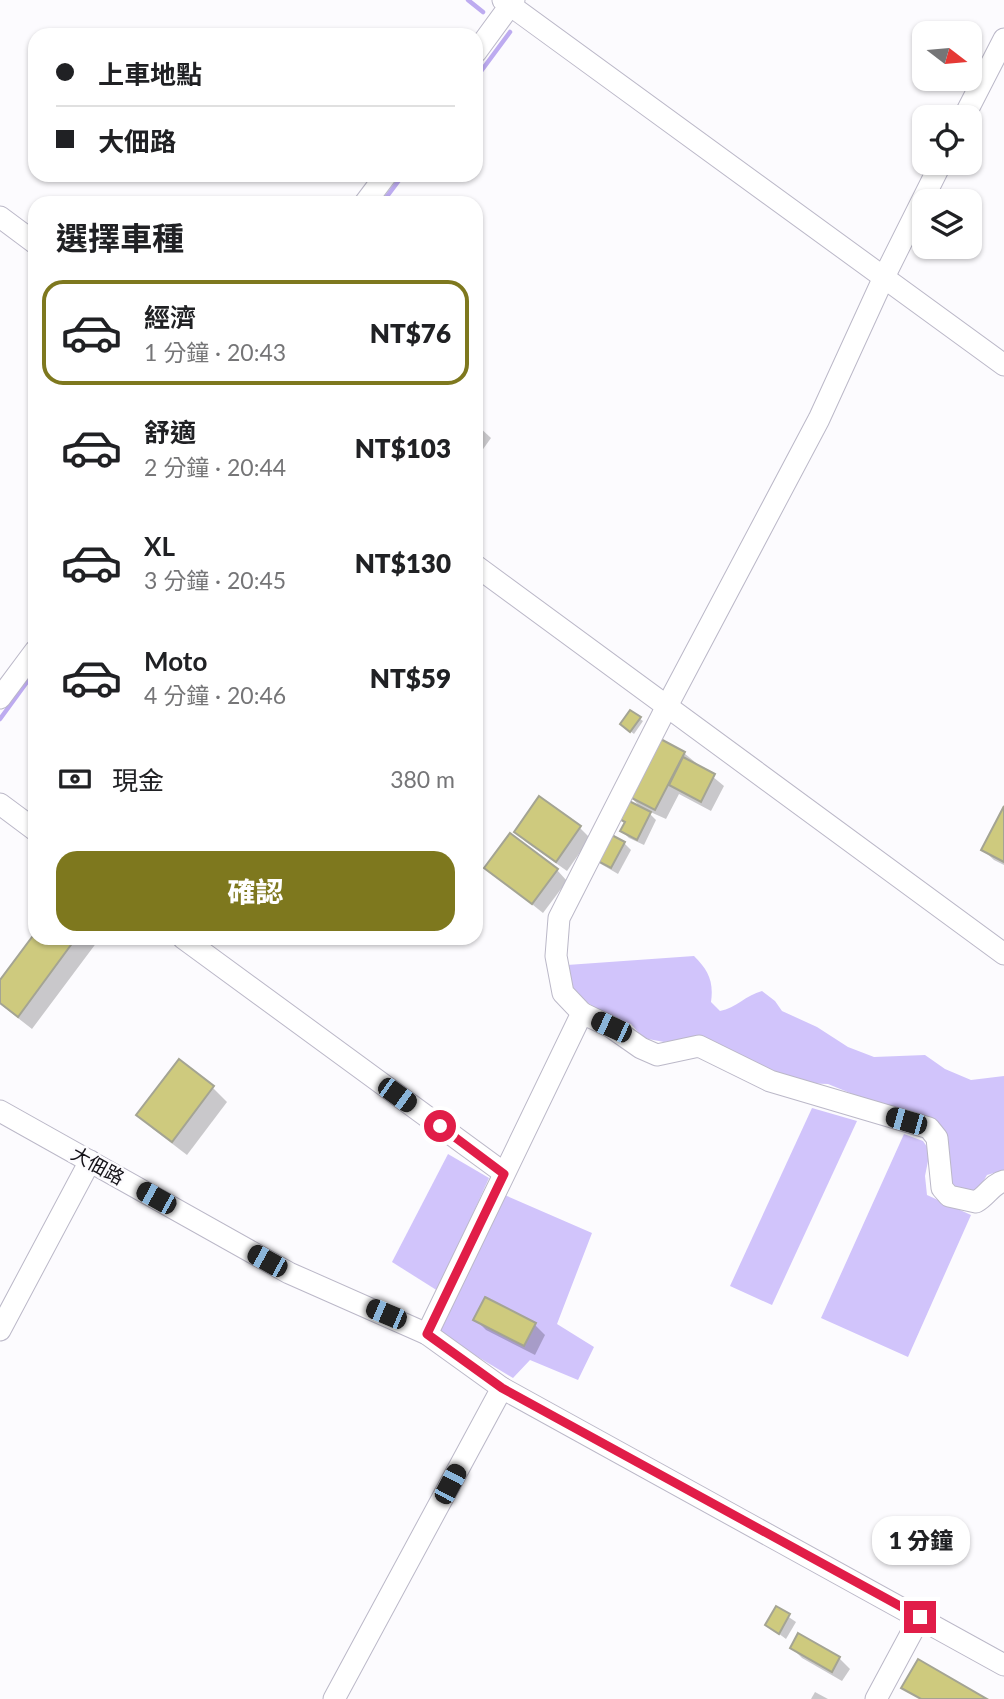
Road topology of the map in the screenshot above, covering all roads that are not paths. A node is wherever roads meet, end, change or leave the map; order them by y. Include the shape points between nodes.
1 (509, 2) edge
2 (1004, 39) edge
3 (483, 41) edge
4 (970, 105) edge
5 (935, 175) edge
6 (0, 217) edge
7 (28, 238) edge
8 (884, 277) junction
9 (1004, 365) edge
10 (483, 571) edge
11 (28, 660) edge
12 (0, 698) edge
13 (667, 706) junction
14 (0, 804) edge
15 (28, 825) edge
16 (193, 945) edge
17 (1004, 954) edge
18 (582, 1013) junction
19 (0, 1111) edge
20 (90, 1161) junction
21 (504, 1174) junction
22 (1004, 1181) edge
23 (0, 1330) edge
24 (427, 1334) junction
25 (502, 1388) junction
26 (920, 1617) junction
27 (1004, 1665) edge
28 (334, 1699) edge
29 (876, 1699) edge

1 - 3 street
1 - 8 street
2 - 4 street
5 - 8 street
6 - 7 street
8 - 9 street
8 - 13 street via 819,419
10 - 13 street
11 - 12 street
13 - 17 street
13 - 18 street via 559,918 556,956 563,993
14 - 15 street
16 - 21 street
18 - 21 street
18 - 22 street via 657,1055 699,1046 770,1081 929,1128 937,1138 942,1188 949,1196 976,1202
19 - 20 street, 大佃路
20 - 23 street
20 - 24 street, 大佃路 via 289,1273
21 - 24 street
24 - 25 street, 大佃路
25 - 26 street, 大佃路
25 - 28 street
26 - 27 street, 大佃路
26 - 29 street

